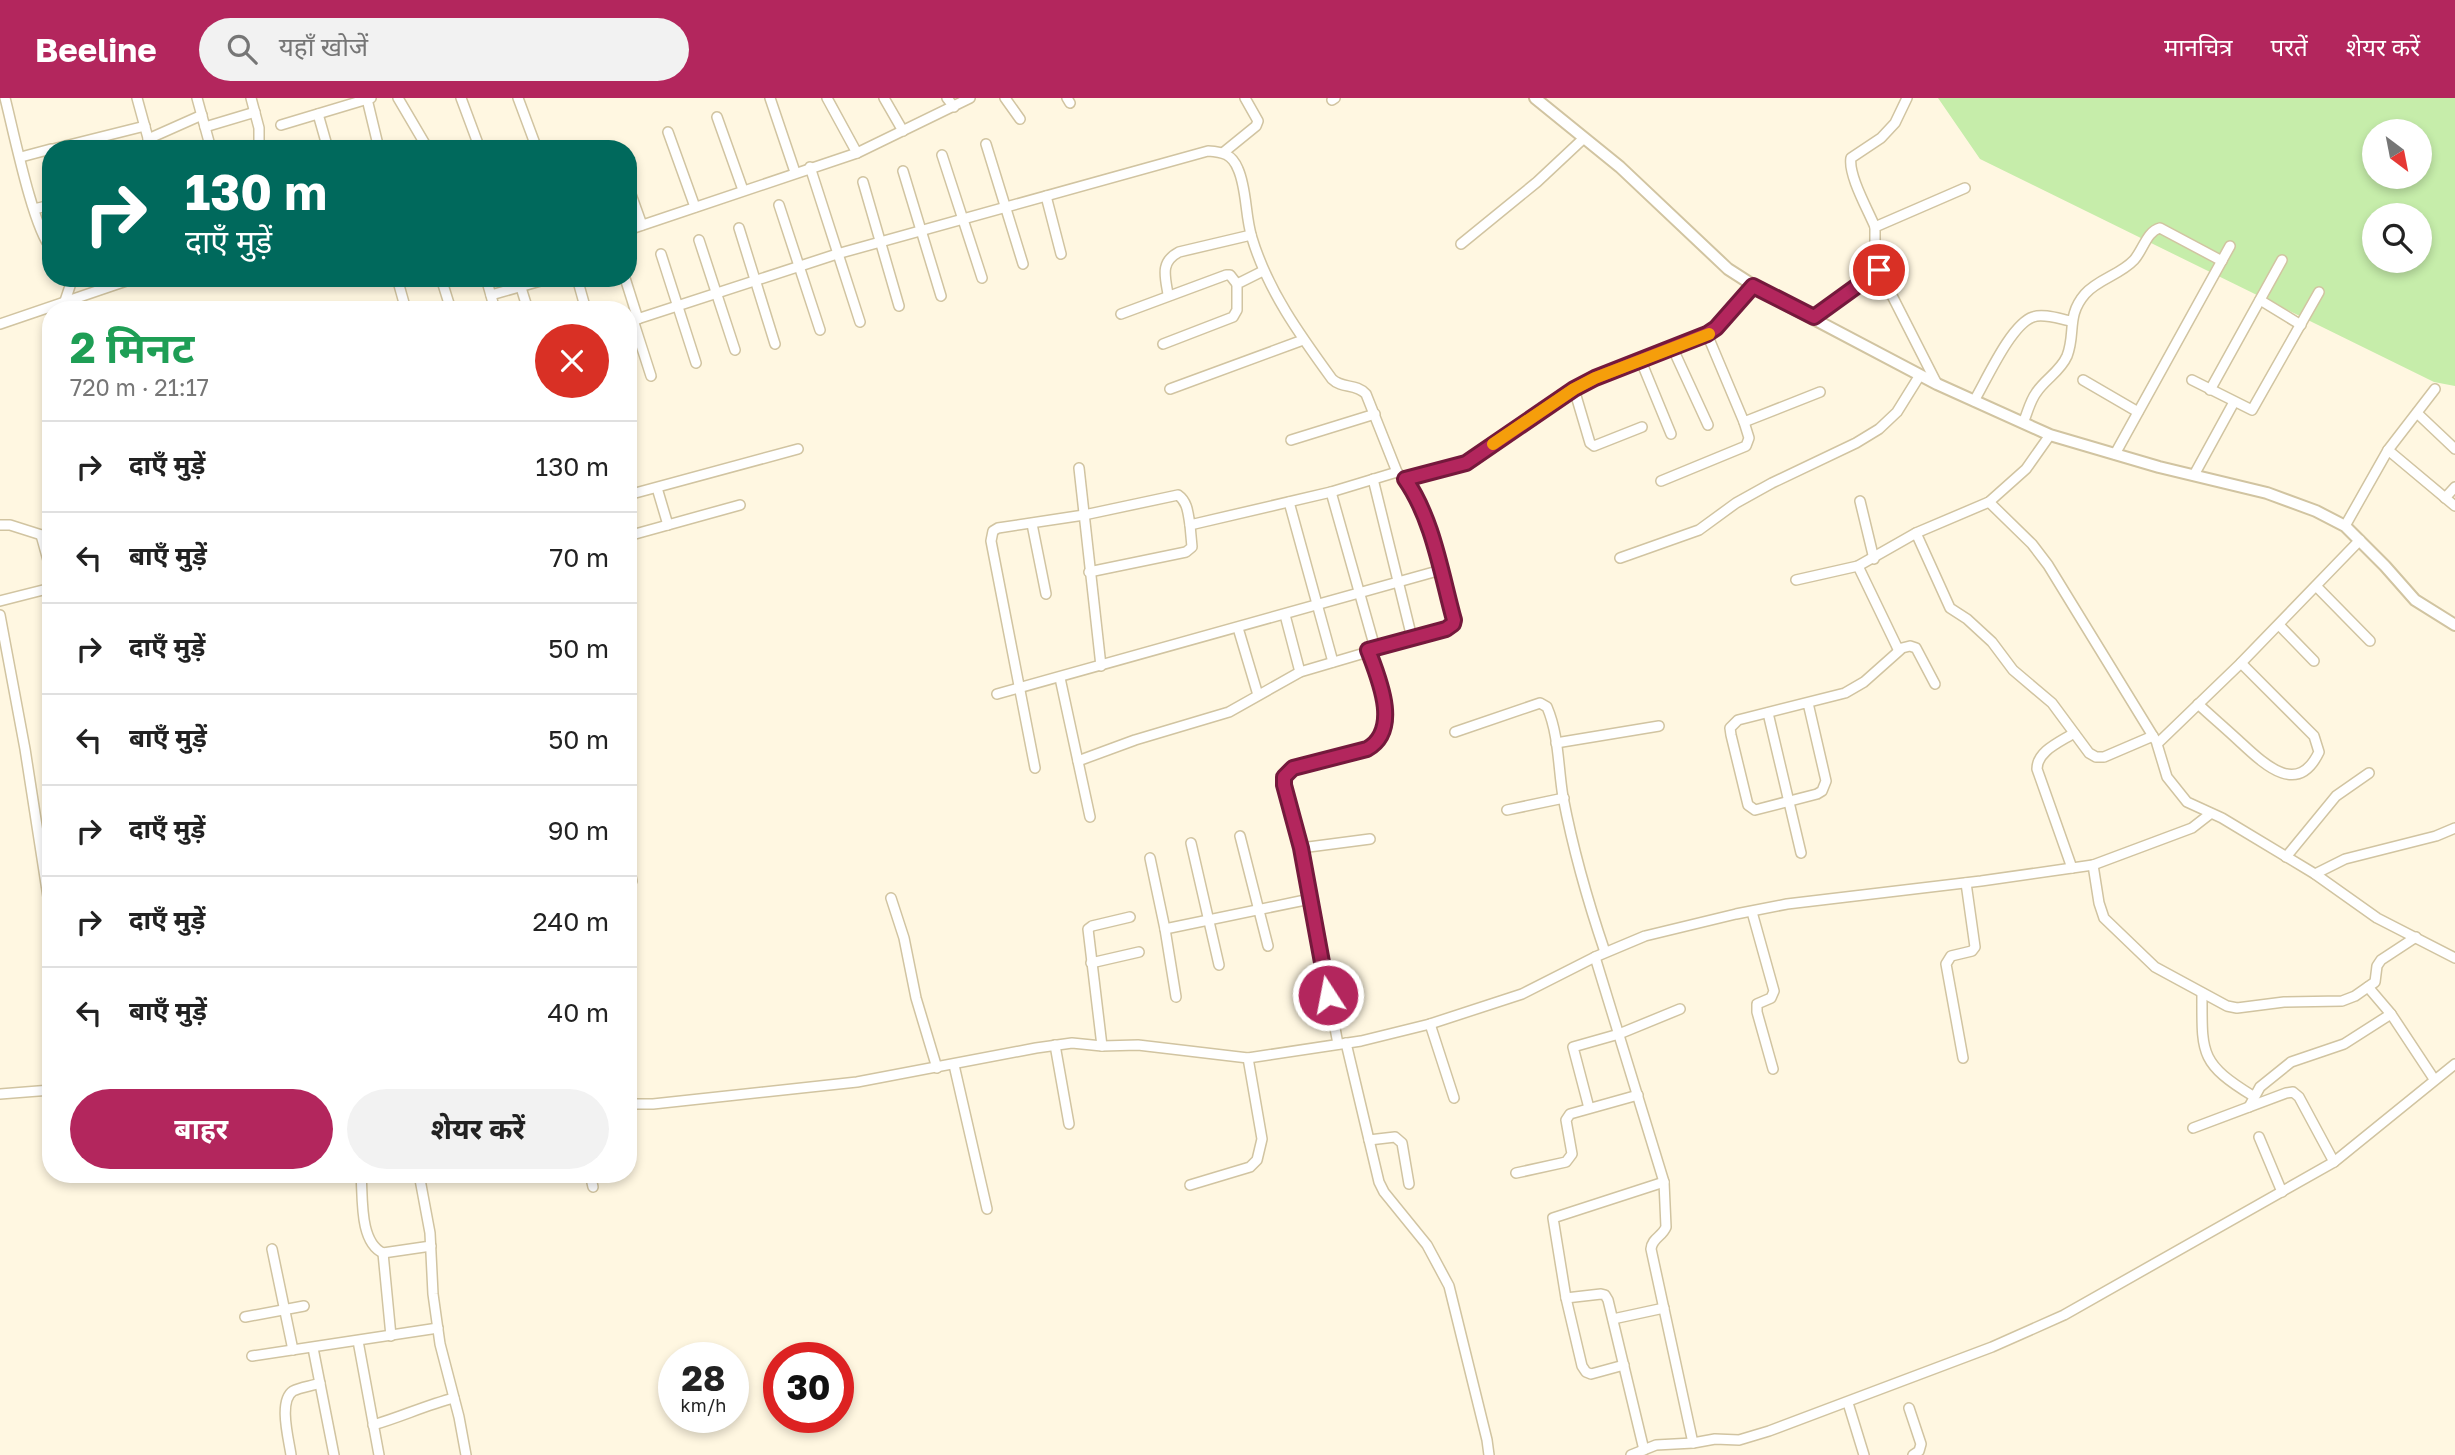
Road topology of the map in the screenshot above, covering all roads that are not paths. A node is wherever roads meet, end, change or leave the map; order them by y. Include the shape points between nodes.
1 (5, 98) edge
2 (137, 98) edge
3 (197, 98) edge
4 (251, 98) edge
5 (398, 98) edge
6 (461, 98) edge
7 (518, 98) edge
8 (770, 98) edge
9 (827, 98) edge
10 (884, 98) edge
11 (947, 98) edge
12 (971, 98) edge
13 (1005, 98) edge
14 (1245, 98) edge
15 (1535, 98) edge
16 (1908, 98) edge
17 (369, 99) edge
18 (954, 107) junction
19 (254, 112) junction
20 (318, 114) junction
21 (202, 116) junction
22 (717, 117) dead end
23 (1020, 120) dead end
24 (281, 125) dead end
25 (145, 127) junction
26 (205, 127) junction
27 (903, 131) junction
28 (668, 132) dead end
29 (1584, 138) junction
30 (90, 140) edge
31 (148, 140) edge
32 (157, 140) edge
33 (209, 140) edge
34 (259, 140) edge
35 (325, 140) edge
36 (377, 140) edge
37 (423, 140) edge
38 (477, 140) edge
39 (534, 140) edge
40 (986, 144) dead end
41 (42, 152) edge
42 (1224, 152) junction
43 (857, 153) junction
44 (942, 155) dead end
45 (21, 157) junction
46 (810, 167) junction
47 (903, 171) dead end
48 (795, 172) junction
49 (863, 182) dead end
50 (1965, 188) dead end
51 (743, 190) junction
52 (1046, 196) junction
53 (779, 205) dead end
54 (42, 207) edge
55 (695, 207) junction
56 (1005, 208) junction
57 (34, 209) junction
58 (637, 211) edge
59 (962, 219) junction
60 (642, 225) junction
61 (637, 227) edge
62 (739, 228) dead end
63 (1875, 228) junction
64 (42, 231) edge
65 (921, 231) junction
66 (1251, 235) junction
67 (699, 240) dead end
68 (879, 242) junction
69 (1461, 244) dead end
70 (2230, 246) dead end
71 (661, 254) dead end
72 (837, 254) junction
73 (1061, 254) dead end
74 (2282, 260) dead end
75 (2222, 261) junction
76 (1023, 264) dead end
77 (798, 267) junction
78 (1879, 270) junction
79 (1263, 271) junction
80 (982, 278) dead end
81 (756, 280) junction
82 (1237, 284) junction
83 (1753, 286) junction
84 (109, 287) edge
85 (489, 287) edge
86 (510, 287) edge
87 (2319, 292) dead end
88 (717, 293) junction
89 (491, 295) junction
90 (1168, 295) junction
91 (941, 296) dead end
92 (2260, 300) junction
93 (72, 301) edge
94 (493, 301) edge
95 (678, 306) junction
96 (899, 306) dead end
97 (42, 311) edge
98 (1121, 314) dead end
99 (1814, 317) junction
100 (637, 319) edge
101 (2071, 321) junction
102 (860, 322) dead end
103 (0, 324) edge
104 (2301, 325) junction
105 (820, 330) dead end
106 (637, 332) edge
107 (1707, 334) junction
108 (1303, 340) junction
109 (775, 344) dead end
110 (1163, 344) dead end
111 (1673, 349) junction
112 (735, 350) dead end
113 (1641, 361) junction
114 (696, 363) dead end
115 (1920, 375) junction
116 (652, 376) dead end
117 (2083, 380) dead end
118 (2192, 380) dead end
119 (1937, 384) junction
120 (1170, 389) dead end
121 (1574, 389) junction
122 (2435, 389) dead end
123 (2210, 390) junction
124 (1820, 392) dead end
125 (1974, 401) junction
126 (2234, 402) junction
127 (2138, 412) junction
128 (2417, 413) junction
129 (1375, 414) junction
130 (1744, 422) junction
131 (2023, 423) junction
132 (1708, 425) dead end
133 (1642, 427) dead end
134 (1671, 434) dead end
135 (2050, 436) junction
136 (1291, 440) dead end
137 (798, 449) dead end
138 (2455, 449) edge
139 (2388, 450) junction
140 (2115, 454) junction
141 (1079, 468) dead end
142 (1397, 472) junction
143 (2194, 475) junction
144 (1373, 479) junction
145 (1405, 479) junction
146 (1661, 481) dead end
147 (2455, 486) edge
148 (657, 488) junction
149 (1331, 492) junction
150 (637, 493) edge
151 (2445, 498) junction
152 (1860, 501) dead end
153 (1289, 502) junction
154 (1989, 502) junction
155 (740, 505) dead end
156 (2455, 506) edge
157 (1084, 515) junction
158 (1032, 524) junction
159 (0, 525) edge
160 (668, 525) junction
161 (1190, 525) junction
162 (2345, 526) junction
163 (1916, 533) junction
164 (637, 534) edge
165 (42, 535) edge
166 (2360, 540) junction
167 (1620, 558) dead end
168 (1874, 559) junction
169 (1858, 566) junction
170 (1440, 570) junction
171 (1089, 572) junction
172 (1796, 580) dead end
173 (1399, 583) junction
174 (2316, 586) junction
175 (42, 590) edge
176 (1046, 594) dead end
177 (1358, 595) junction
178 (0, 601) edge
179 (1316, 606) junction
180 (0, 615) edge
181 (1285, 615) junction
182 (2279, 625) junction
183 (2455, 625) edge
184 (1238, 628) junction
185 (1412, 638) junction
186 (2370, 641) dead end
187 (1371, 649) junction
188 (1900, 650) junction
189 (2314, 661) dead end
190 (1333, 662) junction
191 (2241, 663) junction
192 (1101, 666) junction
193 (1300, 672) junction
194 (1060, 678) junction
195 (1936, 684) dead end
196 (1020, 689) junction
197 (997, 694) dead end
198 (1258, 695) junction
199 (1808, 703) junction
200 (2198, 704) junction
201 (1768, 713) junction
202 (1659, 726) dead end
203 (1455, 732) dead end
204 (2074, 733) junction
205 (2155, 740) junction
206 (1556, 743) junction
207 (1078, 761) junction
208 (1035, 768) dead end
209 (2369, 773) dead end
210 (1563, 798) junction
211 (1789, 802) junction
212 (1507, 810) dead end
213 (2210, 814) junction
214 (1090, 817) dead end
215 (2455, 828) edge
216 (1240, 836) dead end
217 (1370, 839) dead end
218 (1191, 843) dead end
219 (1301, 848) junction
220 (1801, 853) dead end
221 (2286, 857) junction
222 (42, 858) edge
223 (1150, 858) dead end
224 (2093, 865) junction
225 (2072, 867) junction
226 (2315, 874) junction
227 (1966, 883) junction
228 (891, 898) dead end
229 (1310, 899) junction
230 (1258, 911) junction
231 (1752, 912) junction
232 (1130, 917) dead end
233 (1208, 921) junction
234 (1165, 929) junction
235 (2416, 937) junction
236 (1268, 946) dead end
237 (1139, 951) dead end
238 (1605, 952) junction
239 (1595, 957) junction
240 (2455, 958) edge
241 (1091, 963) junction
242 (1219, 965) dead end
243 (2368, 987) junction
244 (2202, 993) junction
245 (1176, 997) dead end
246 (1681, 1009) dead end
247 (2391, 1014) junction
248 (1430, 1024) junction
249 (1619, 1034) junction
250 (1342, 1044) junction
251 (1055, 1045) junction
252 (1102, 1046) junction
253 (1248, 1058) junction
254 (1963, 1058) dead end
255 (2455, 1064) edge
256 (954, 1065) junction
257 (937, 1068) junction
258 (1773, 1069) dead end
259 (2434, 1079) junction
260 (42, 1091) edge
261 (0, 1093) edge
262 (1638, 1095) junction
263 (2253, 1096) junction
264 (1454, 1098) dead end
265 (637, 1104) edge
266 (2249, 1107) junction
267 (1589, 1108) junction
268 (1069, 1124) dead end
269 (2193, 1128) dead end
270 (2259, 1137) dead end
271 (1369, 1140) junction
272 (2334, 1162) junction
273 (1516, 1173) dead end
274 (1664, 1182) junction
275 (362, 1183) edge
276 (420, 1183) edge
277 (592, 1183) edge
278 (1409, 1184) dead end
279 (1190, 1185) dead end
280 (593, 1187) dead end
281 (2282, 1192) junction
282 (987, 1209) dead end
283 (431, 1246) junction
284 (272, 1249) dead end
285 (383, 1253) junction
286 (1566, 1298) junction
287 (304, 1306) dead end
288 (1664, 1308) junction
289 (285, 1311) junction
290 (245, 1317) dead end
291 (1613, 1319) junction
292 (438, 1328) junction
293 (391, 1336) junction
294 (358, 1341) junction
295 (313, 1348) junction
296 (293, 1350) junction
297 (251, 1356) dead end
298 (1624, 1365) junction
299 (320, 1383) junction
300 (454, 1398) junction
301 (1847, 1403) junction
302 (1909, 1408) dead end
303 (373, 1424) junction
304 (1693, 1443) junction
305 (1644, 1450) junction
306 (291, 1455) edge
307 (334, 1455) edge
308 (379, 1455) edge
309 (466, 1455) edge
310 (1489, 1455) edge
311 (1631, 1455) edge
312 (1864, 1455) edge
313 (1913, 1455) edge

1 - 45 street
2 - 25 street
3 - 21 street
4 - 19 street
5 - 37 street
6 - 38 street
7 - 39 street
8 - 48 street
9 - 43 street
10 - 27 street
11 - 18 street
12 - 18 street
13 - 23 street
14 - 42 street via 1258,117 1256,127
15 - 29 street
16 - 63 street via 1881,138 1851,158
17 - 20 street
17 - 36 street
18 - 27 street
19 - 26 street
19 - 34 street
20 - 24 street
20 - 35 street
21 - 26 street
21 - 32 street
22 - 51 street
25 - 30 street
25 - 31 street
26 - 33 street
27 - 43 street
28 - 55 street
29 - 69 street
29 - 83 street via 1728,269
40 - 56 street
41 - 45 street
42 - 52 street via 1208,151
42 - 66 street via 1239,169
43 - 46 street
44 - 59 street
45 - 57 street
46 - 48 street
46 - 72 street
47 - 65 street
48 - 51 street
49 - 68 street
50 - 63 street
51 - 55 street
52 - 56 street
52 - 73 street
53 - 77 street
54 - 57 street
55 - 60 street
56 - 59 street
56 - 76 street
57 - 64 street
58 - 60 street
59 - 65 street
59 - 80 street
60 - 61 street
62 - 81 street
63 - 78 street
65 - 68 street
65 - 91 street
66 - 79 street
66 - 90 street via 1172,256 1164,269
67 - 88 street
68 - 72 street
68 - 96 street
70 - 75 street
71 - 95 street
72 - 77 street
72 - 102 street
74 - 92 street
75 - 101 street via 2156,228 2131,263 2085,294
75 - 127 street
77 - 81 street
77 - 105 street
78 - 99 street
78 - 119 street
79 - 82 street
79 - 108 street
81 - 88 street
81 - 109 street
82 - 90 street via 1226,275
82 - 110 street via 1233,317
83 - 99 street
83 - 107 street
84 - 93 street
85 - 89 street
86 - 89 street
87 - 104 street
88 - 95 street
88 - 112 street
89 - 94 street
90 - 98 street
92 - 104 street
92 - 123 street
95 - 100 street
95 - 114 street
97 - 103 street
99 - 115 street
101 - 125 street via 2038,316 2023,323
101 - 131 street via 2067,356 2036,392
104 - 126 street via 2255,408 2248,410
106 - 116 street
107 - 111 street
107 - 130 street
108 - 120 street
108 - 129 street via 1335,383 1354,386 1366,394
111 - 113 street
111 - 132 street
113 - 121 street
113 - 134 street
115 - 119 street
115 - 167 street via 1897,412 1879,429 1736,503 1699,530
117 - 127 street
118 - 123 street
119 - 125 street
121 - 133 street via 1594,446
121 - 145 street via 1466,463
122 - 128 street
123 - 126 street
124 - 130 street
125 - 131 street
126 - 143 street
127 - 140 street
128 - 138 street
128 - 139 street
129 - 136 street
129 - 142 street
130 - 146 street via 1749,438 1746,446
131 - 135 street
135 - 140 street
135 - 154 street via 2026,468
137 - 148 street
139 - 151 street
139 - 162 street
140 - 143 street
141 - 157 street
142 - 144 street
142 - 145 street
143 - 162 street via 2267,493
144 - 149 street
144 - 173 street
145 - 170 street via 1418,496
147 - 151 street
148 - 150 street
148 - 160 street
149 - 153 street
149 - 177 street
151 - 156 street
152 - 168 street
153 - 161 street
153 - 179 street
154 - 163 street
154 - 205 street via 2048,565
155 - 160 street
157 - 158 street
157 - 161 street via 1178,495 1184,499
157 - 171 street
158 - 176 street
158 - 196 street via 998,528 991,541
159 - 165 street
160 - 164 street
161 - 171 street via 1193,543 1186,552
162 - 166 street
163 - 168 street
163 - 204 street via 1950,608 1992,642 2013,670 2052,703
166 - 174 street
166 - 183 street via 2415,600
168 - 169 street
169 - 172 street
169 - 188 street
170 - 173 street
170 - 185 street via 1453,624
171 - 192 street
173 - 177 street
173 - 185 street
174 - 182 street
174 - 186 street
175 - 178 street
177 - 179 street
177 - 187 street
179 - 181 street
179 - 190 street
180 - 222 street
181 - 184 street
181 - 193 street
182 - 189 street
182 - 191 street
184 - 192 street
184 - 198 street
185 - 187 street
187 - 190 street
187 - 219 street via 1383,693 1381,737 1367,749 1293,768 1284,777
188 - 195 street via 1916,648
188 - 199 street via 1856,688
190 - 193 street
191 - 200 street
191 - 200 street via 2314,736 2319,752 2307,769 2283,774 2265,765
192 - 194 street
193 - 198 street
194 - 196 street
194 - 207 street
196 - 197 street
196 - 208 street
198 - 207 street via 1218,717
199 - 201 street
199 - 211 street via 1825,786 1817,794
200 - 205 street
201 - 211 street
201 - 211 street via 1738,720 1730,728 1731,735 1751,809
202 - 206 street
203 - 206 street via 1540,703 1549,710
204 - 205 street via 2096,757
204 - 225 street via 2037,762
205 - 213 street via 2167,777 2187,802
206 - 210 street
207 - 214 street
209 - 221 street via 2336,796
210 - 212 street
210 - 238 street via 1588,903
211 - 220 street
213 - 221 street
213 - 224 street via 2192,828
215 - 226 street via 2345,859
216 - 230 street
217 - 219 street
218 - 233 street
219 - 229 street
221 - 226 street
223 - 234 street
224 - 225 street
224 - 244 street via 2104,918 2155,967
225 - 227 street
226 - 235 street via 2377,918
227 - 231 street
227 - 254 street via 1975,947 1951,956 1946,964
228 - 257 street
229 - 230 street
229 - 250 street
230 - 233 street
230 - 236 street
231 - 238 street via 1645,936
231 - 258 street via 1773,991 1771,998 1757,1004
232 - 241 street via 1088,929
233 - 234 street
233 - 242 street
234 - 245 street
235 - 240 street
235 - 243 street via 2378,962 2377,979
237 - 241 street
238 - 239 street
239 - 248 street via 1539,987
239 - 249 street
241 - 252 street
243 - 244 street via 2342,1001 2236,1008
243 - 247 street
244 - 263 street via 2205,1055 2223,1077
246 - 249 street
247 - 259 street
247 - 263 street via 2344,1044 2291,1062
248 - 250 street
248 - 264 street
249 - 262 street
249 - 267 street via 1573,1047
250 - 253 street
250 - 271 street
251 - 252 street
251 - 256 street
251 - 268 street
252 - 253 street via 1138,1045
253 - 279 street via 1262,1139 1257,1160 1251,1167
255 - 259 street
256 - 257 street
256 - 282 street
257 - 265 street via 857,1083
259 - 272 street
260 - 261 street
262 - 267 street
262 - 274 street
263 - 266 street
266 - 269 street
266 - 272 street via 2293,1092
267 - 273 street via 1567,1116 1570,1159
270 - 281 street
271 - 278 street via 1399,1138
271 - 310 street via 1384,1192 1427,1245 1449,1286
272 - 281 street
274 - 286 street via 1553,1218
274 - 288 street via 1665,1227 1651,1249
275 - 285 street via 367,1230 376,1250
276 - 283 street
277 - 280 street
281 - 301 street via 2064,1315
283 - 285 street
283 - 292 street
284 - 289 street
285 - 293 street
286 - 291 street via 1605,1295
286 - 298 street via 1586,1372
287 - 289 street
288 - 291 street
288 - 304 street
289 - 290 street
289 - 296 street
291 - 298 street
292 - 293 street
292 - 300 street
293 - 294 street
294 - 295 street
294 - 303 street
295 - 296 street
295 - 299 street
296 - 297 street
298 - 305 street
299 - 306 street via 288,1397 285,1411
299 - 307 street
300 - 303 street
300 - 309 street
301 - 304 street via 1739,1440
301 - 312 street
302 - 313 street via 1921,1444
303 - 308 street
304 - 305 street
305 - 311 street

